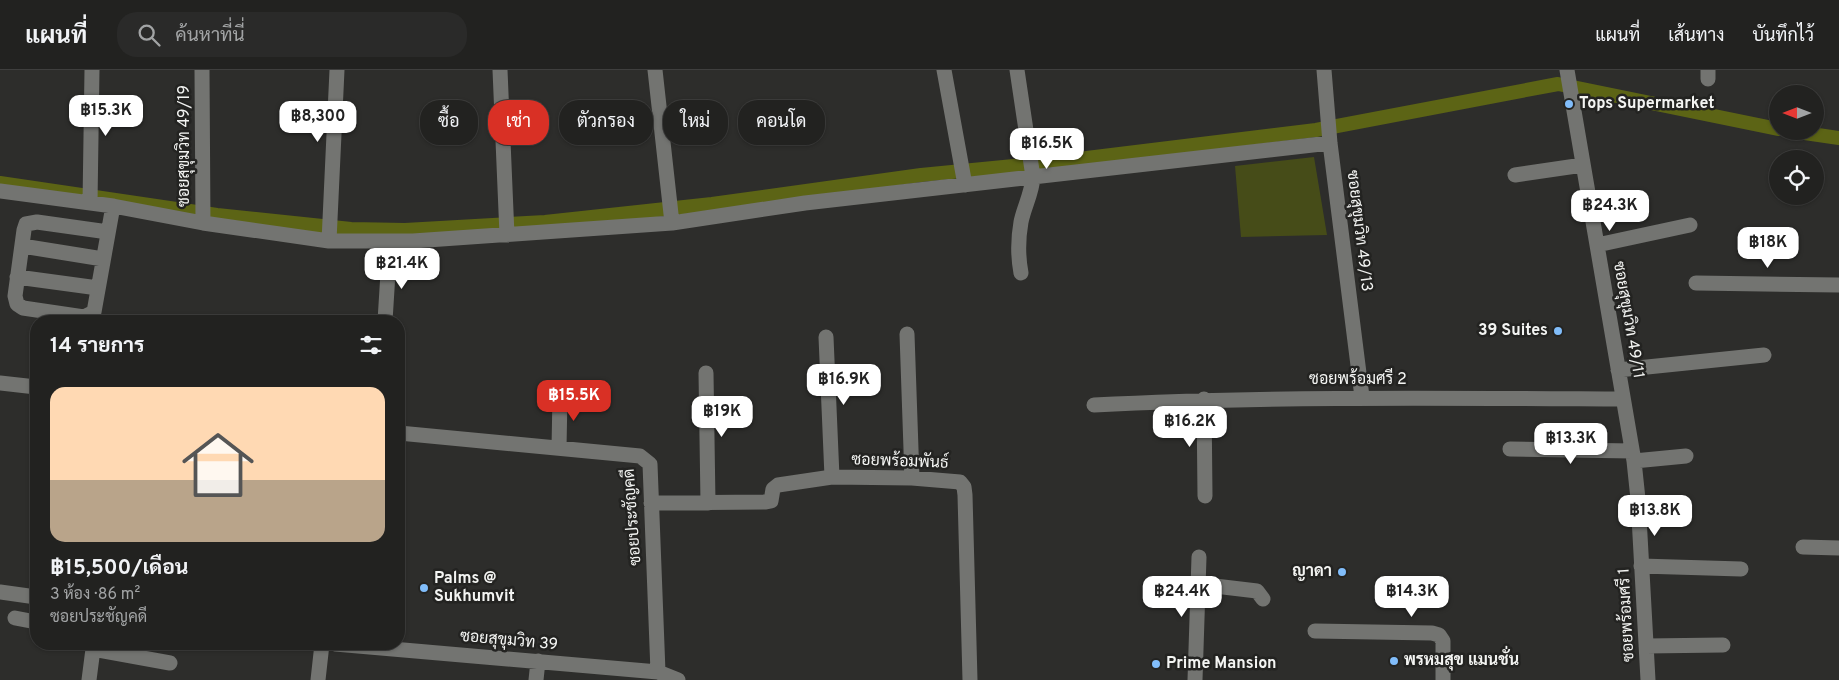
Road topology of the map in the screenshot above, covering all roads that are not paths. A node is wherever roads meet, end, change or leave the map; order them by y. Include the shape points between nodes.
1 (92, 70) edge
2 (202, 70) edge
3 (337, 70) edge
4 (500, 70) edge
5 (655, 70) edge
6 (944, 70) edge
7 (1017, 70) edge
8 (1324, 70) edge
9 (1567, 70) edge
10 (1330, 143) junction
11 (1583, 165) junction
12 (1514, 175) dead end
13 (1033, 177) junction
14 (965, 185) junction
15 (0, 191) edge
16 (90, 203) junction
17 (112, 206) junction
18 (203, 223) junction
19 (672, 223) junction
20 (1690, 226) dead end
21 (108, 232) junction
22 (507, 235) junction
23 (329, 241) junction
24 (1597, 244) junction
25 (22, 246) junction
26 (389, 257) dead end
27 (103, 259) junction
28 (1021, 273) dead end
29 (18, 277) junction
30 (1696, 283) dead end
31 (1839, 284) edge
32 (98, 288) junction
33 (70, 315) edge
34 (88, 315) edge
35 (385, 315) edge
36 (907, 334) dead end
37 (826, 337) dead end
38 (1764, 355) dead end
39 (1618, 370) junction
40 (706, 373) dead end
41 (0, 384) edge
42 (30, 386) edge
43 (560, 395) dead end
44 (1362, 397) junction
45 (1623, 398) junction
46 (1204, 399) junction
47 (1094, 405) dead end
48 (405, 434) edge
49 (559, 448) junction
50 (1510, 449) dead end
51 (1633, 456) junction
52 (1686, 456) dead end
53 (832, 477) junction
54 (912, 478) junction
55 (1205, 496) dead end
56 (708, 502) junction
57 (651, 503) junction
58 (1803, 546) dead end
59 (1839, 548) edge
60 (1199, 557) dead end
61 (1642, 566) junction
62 (1741, 569) dead end
63 (1198, 584) junction
64 (0, 592) edge
65 (30, 596) edge
66 (1263, 599) dead end
67 (16, 618) dead end
68 (30, 621) edge
69 (1315, 631) dead end
70 (1723, 645) dead end
71 (1646, 646) junction
72 (405, 648) edge
73 (92, 650) edge
74 (110, 650) edge
75 (321, 650) edge
76 (538, 661) junction
77 (170, 663) dead end
78 (658, 672) junction
79 (89, 680) edge
80 (318, 680) edge
81 (536, 680) edge
82 (678, 680) edge
83 (970, 680) edge
84 (1195, 680) edge
85 (1443, 680) edge
86 (1648, 680) edge

1 - 16 street
2 - 18 street, ซอยสุขุมวิท 49/19
3 - 23 street
4 - 22 street
5 - 19 street
6 - 14 street
7 - 13 street
8 - 10 street, ซอยสุขุมวิท 49/13
9 - 11 street, ซอยสุขุมวิท 49/11
10 - 13 street
10 - 44 street, ซอยสุขุมวิท 49/13
11 - 12 street
11 - 24 street, ซอยสุขุมวิท 49/11
13 - 14 street
13 - 28 street via 1021,223
14 - 19 street via 805,203
15 - 16 street
16 - 17 street
17 - 18 street
17 - 21 street
18 - 23 street
19 - 22 street
20 - 24 street
21 - 25 street via 32,222 26,224
21 - 27 street
22 - 23 street via 413,241
24 - 39 street, ซอยสุขุมวิท 49/11
25 - 27 street
25 - 29 street
26 - 35 street
27 - 32 street
29 - 32 street
29 - 33 street via 17,304 23,308
30 - 31 street
32 - 34 street via 94,312
36 - 54 street
37 - 53 street
38 - 39 street
39 - 45 street, ซอยสุขุมวิท 49/11
40 - 56 street
41 - 42 street
43 - 49 street
44 - 45 street, ซอยพร้อมศรี 2
44 - 46 street, ซอยพร้อมศรี 2
45 - 51 street, ซอยพร้อมศรี 1
46 - 47 street, ซอยพร้อมศรี 2
46 - 55 street
48 - 49 street, ซอยประชัญคดี
49 - 57 street, ซอยประชัญคดี via 640,456 650,464
50 - 51 street
51 - 52 street
51 - 61 street, ซอยพร้อมศรี 1
53 - 54 street, ซอยพร้อมพันธ์
53 - 56 street, ซอยพร้อมพันธ์ via 778,484 773,489 771,501
54 - 83 street, ซอยพร้อมพันธ์ via 960,482 964,487
56 - 57 street, ซอยพร้อมพันธ์
57 - 78 street, ซอยประชัญคดี
58 - 59 street
60 - 63 street
61 - 62 street
61 - 71 street, ซอยพร้อมศรี 1
63 - 66 street via 1257,590
63 - 84 street
64 - 65 street
67 - 68 street
69 - 85 street via 1439,635 1443,641
70 - 71 street
71 - 86 street, ซอยพร้อมศรี 1
72 - 76 street, ซอยสุขุมวิท 39
73 - 79 street
74 - 77 street
75 - 80 street
76 - 78 street, ซอยสุขุมวิท 39
76 - 81 street
78 - 82 street, ซอยสุขุมวิท 39

